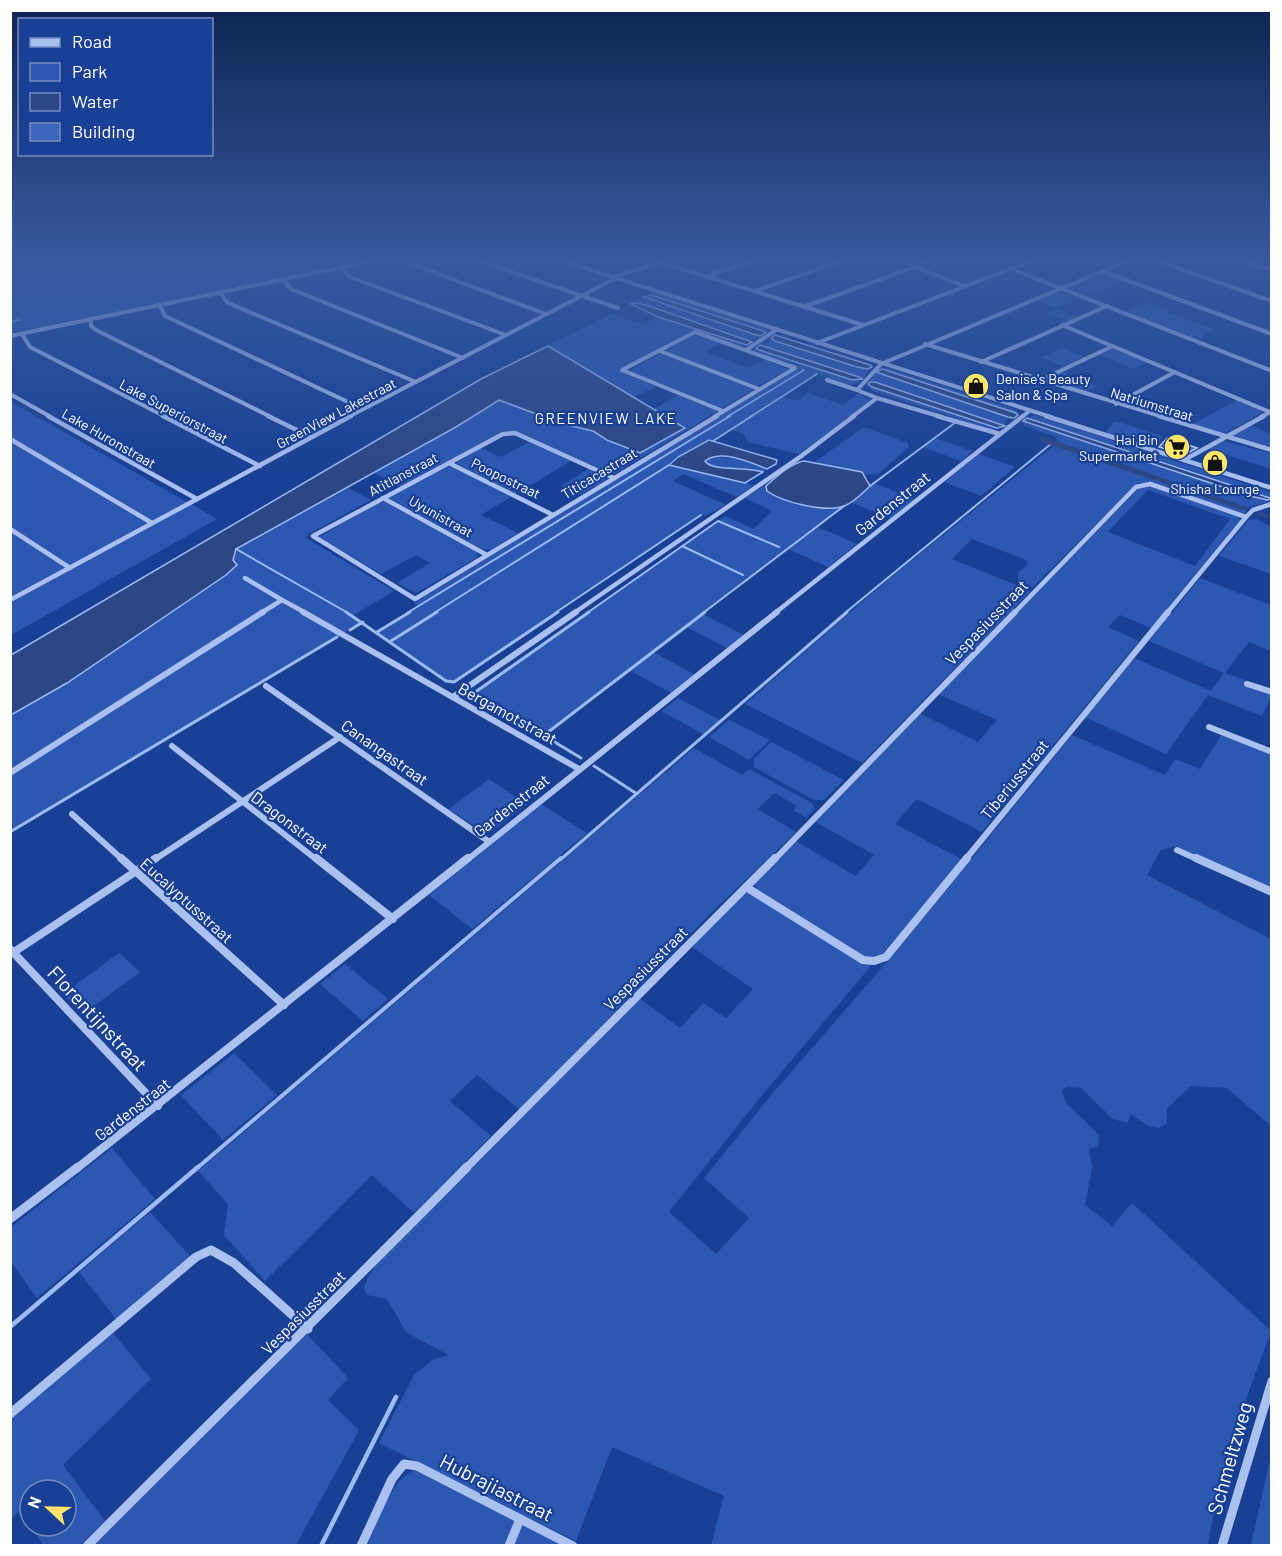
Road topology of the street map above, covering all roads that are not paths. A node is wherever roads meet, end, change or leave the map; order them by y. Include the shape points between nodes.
1 (27, 333) edge
2 (99, 333) edge
3 (200, 333) edge
4 (298, 333) edge
5 (400, 333) edge
6 (500, 333) edge
7 (511, 333) edge
8 (694, 333) edge
9 (697, 333) edge
10 (772, 333) edge
11 (780, 333) edge
12 (844, 333) edge
13 (952, 333) edge
14 (1047, 333) edge
15 (1079, 333) edge
16 (1174, 333) edge
17 (21, 334) junction
18 (506, 335) junction
19 (10, 336) edge
20 (816, 343) junction
21 (924, 344) junction
22 (1113, 346) junction
23 (748, 349) junction
24 (660, 351) junction
25 (463, 358) junction
26 (981, 362) junction
27 (879, 365) junction
28 (1175, 372) junction
29 (1272, 372) edge
30 (827, 380) dead end
31 (1041, 380) junction
32 (416, 382) junction
33 (759, 389) junction
34 (856, 390) junction
35 (10, 394) edge
36 (877, 398) junction
37 (1116, 404) junction
38 (363, 409) junction
39 (723, 411) junction
40 (1271, 412) edge
41 (1026, 413) junction
42 (1004, 431) junction
43 (1225, 436) junction
44 (311, 437) junction
45 (10, 439) edge
46 (1272, 450) edge
47 (1184, 460) junction
48 (449, 463) junction
49 (260, 466) junction
50 (614, 478) junction
51 (1272, 489) edge
52 (383, 498) junction
53 (197, 500) junction
54 (1272, 504) edge
55 (553, 515) junction
56 (1246, 517) junction
57 (152, 523) junction
58 (10, 529) edge
59 (487, 555) junction
60 (70, 568) junction
61 (245, 578) dead end
62 (415, 599) joint
63 (10, 600) edge
64 (282, 600) junction
65 (1247, 684) dead end
66 (266, 686) dead end
67 (1272, 692) edge
68 (453, 698) junction
69 (1209, 727) dead end
70 (340, 737) junction
71 (172, 746) dead end
72 (1272, 752) edge
73 (579, 769) junction
74 (10, 773) edge
75 (242, 803) junction
76 (72, 814) dead end
77 (488, 841) junction
78 (1177, 850) dead end
79 (136, 872) junction
80 (746, 887) junction
81 (1272, 892) edge
82 (393, 919) junction
83 (12, 950) edge
84 (284, 1005) junction
85 (158, 1106) junction
86 (11, 1218) edge
87 (308, 1329) junction
88 (1272, 1381) edge
89 (10, 1414) edge
90 (520, 1519) junction
91 (87, 1545) edge
92 (361, 1545) edge
93 (509, 1545) edge
94 (573, 1545) edge
95 (1222, 1545) edge

1 - 17 street
2 - 44 street
3 - 38 street
4 - 32 street
5 - 25 street
6 - 18 street
7 - 18 street, GreenView Lakestraat
8 - 24 street
9 - 23 street
10 - 23 street
11 - 20 street
12 - 20 street
13 - 21 street
14 - 26 street
15 - 22 street
16 - 29 street
17 - 19 street
17 - 49 street, Lake Superiorstraat via 30,347
18 - 25 street, GreenView Lakestraat
20 - 27 street
21 - 26 street, Natriumstraat
21 - 27 street
22 - 28 street
22 - 31 street
23 - 33 street, Titicacastraat via 795,368
24 - 33 street
24 - 39 street via 622,370
25 - 32 street, GreenView Lakestraat
26 - 31 street, Natriumstraat
27 - 34 street
27 - 41 street
28 - 37 street
28 - 40 street
30 - 34 street
31 - 37 street, Natriumstraat
32 - 38 street, GreenView Lakestraat
33 - 39 street, Titicacastraat
34 - 36 street
35 - 53 street, Lake Huronstraat
36 - 42 street
36 - 68 street via 800,457
37 - 43 street, Natriumstraat
38 - 44 street, GreenView Lakestraat
39 - 50 street, Titicacastraat
40 - 43 street
41 - 42 street, Gardenstraat
41 - 47 street
42 - 73 street, Gardenstraat
43 - 46 street, Natriumstraat
43 - 47 street
44 - 49 street, GreenView Lakestraat
45 - 57 street
47 - 51 street
48 - 50 street, Atitlanstraat via 509,432
48 - 52 street, Atitlanstraat
48 - 55 street, Poopostraat
49 - 53 street, GreenView Lakestraat
50 - 55 street, Titicacastraat
52 - 59 street, Uyunistraat
52 - 62 street, Atitlanstraat via 313,536
53 - 57 street, GreenView Lakestraat
54 - 56 street, Tiberiusstraat via 1253,510
55 - 59 street, Titicacastraat
56 - 80 street, Vespasiusstraat via 1150,484 1136,487
56 - 80 street, Tiberiusstraat via 886,957 863,960
57 - 60 street, GreenView Lakestraat
58 - 60 street
59 - 62 street, Titicacastraat
60 - 63 street, GreenView Lakestraat
61 - 64 street, Bergamotstraat
64 - 68 street, Bergamotstraat
64 - 74 street
65 - 67 street
66 - 70 street, Canangastraat
68 - 73 street, Bergamotstraat
69 - 72 street
70 - 75 street
70 - 77 street, Canangastraat
71 - 75 street, Dragonstraat
73 - 77 street, Gardenstraat
75 - 79 street
75 - 82 street, Dragonstraat
76 - 79 street, Eucalyptusstraat
77 - 82 street, Gardenstraat
78 - 81 street
79 - 83 street
79 - 84 street, Eucalyptusstraat
80 - 87 street, Vespasiusstraat
82 - 84 street, Gardenstraat
83 - 85 street, Florentijnstraat
84 - 85 street, Gardenstraat
85 - 86 street, Gardenstraat
87 - 89 street via 234,1263 211,1250 196,1257
87 - 91 street, Vespasiusstraat via 236,1395
88 - 95 street, Schmeltzweg
90 - 92 street, Hubrajiastraat via 404,1464 392,1479
90 - 93 street
90 - 94 street, Hubrajiastraat

